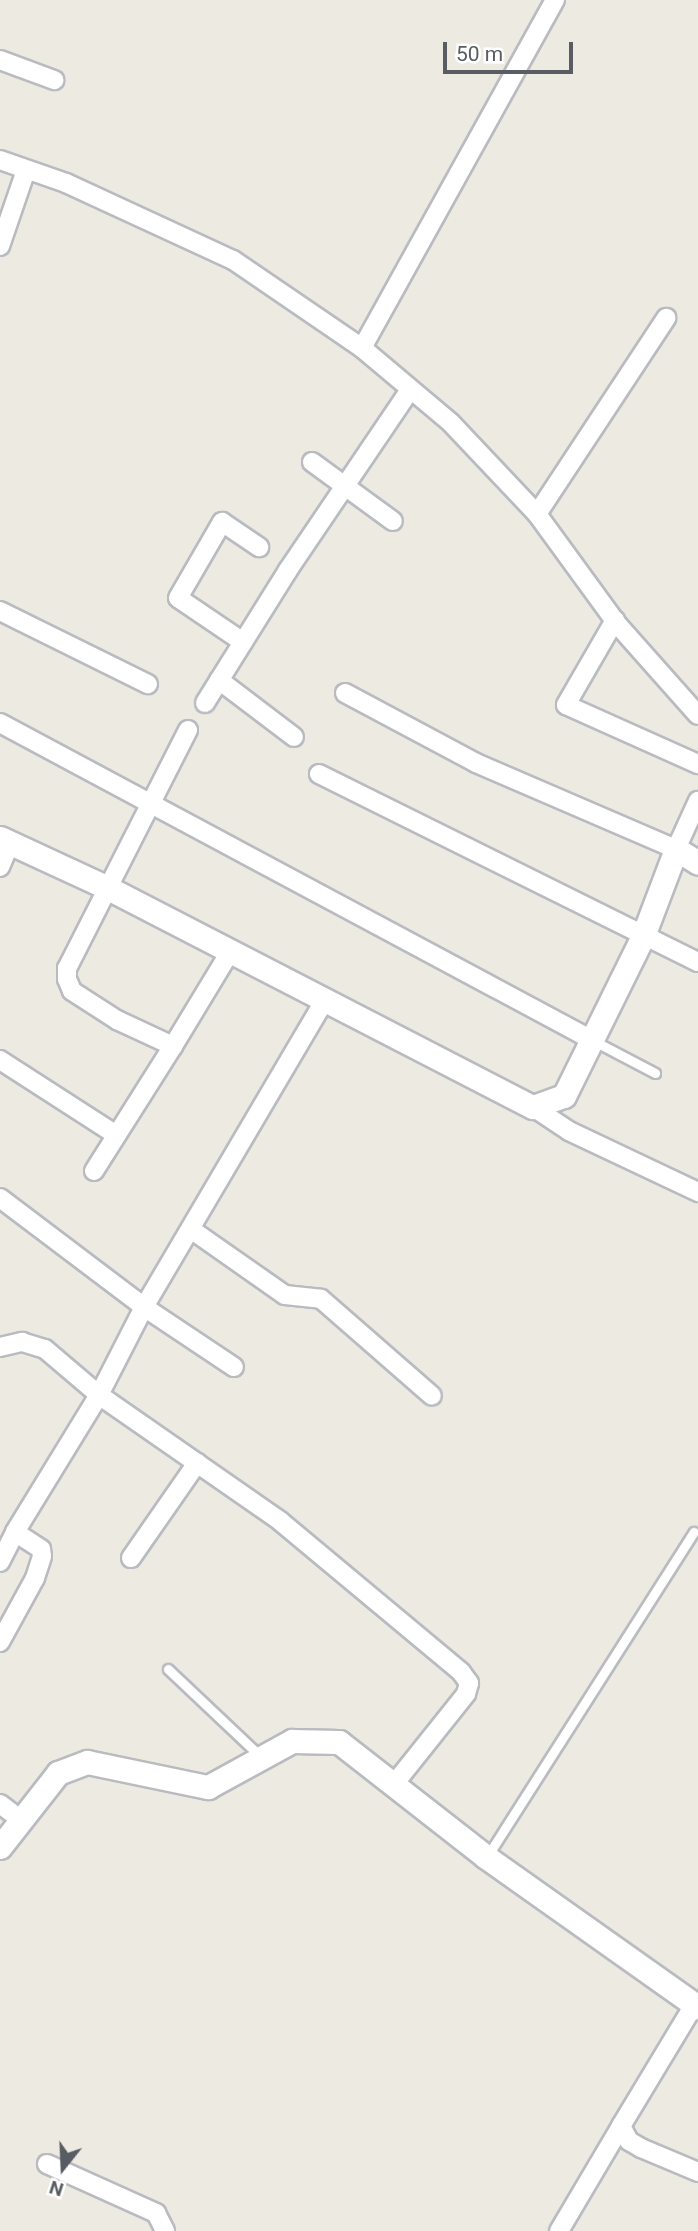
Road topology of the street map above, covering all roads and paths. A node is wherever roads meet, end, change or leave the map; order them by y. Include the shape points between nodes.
1 (555, 0) edge
2 (0, 60) edge
3 (54, 80) dead end
4 (0, 160) edge
5 (26, 170) junction
6 (0, 246) edge
7 (666, 318) dead end
8 (362, 348) junction
9 (410, 390) junction
10 (312, 462) dead end
11 (344, 487) junction
12 (537, 514) junction
13 (393, 522) dead end
14 (259, 547) dead end
15 (0, 611) edge
16 (615, 620) junction
17 (243, 642) junction
18 (219, 680) junction
19 (148, 684) dead end
20 (345, 693) dead end
21 (205, 703) dead end
22 (698, 715) edge
23 (0, 723) edge
24 (188, 730) dead end
25 (294, 737) dead end
26 (698, 764) edge
27 (319, 774) dead end
28 (698, 801) edge
29 (150, 805) junction
30 (5, 840) edge
31 (676, 849) junction
32 (698, 863) edge
33 (0, 867) edge
34 (106, 887) junction
35 (643, 936) junction
36 (230, 952) junction
37 (698, 962) edge
38 (324, 1000) junction
39 (594, 1041) junction
40 (173, 1046) junction
41 (0, 1060) edge
42 (655, 1073) dead end
43 (533, 1107) junction
44 (115, 1134) junction
45 (94, 1171) dead end
46 (698, 1192) edge
47 (0, 1198) edge
48 (192, 1230) junction
49 (144, 1307) junction
50 (0, 1347) edge
51 (234, 1367) dead end
52 (99, 1395) junction
53 (432, 1396) dead end
54 (197, 1463) junction
55 (15, 1532) junction
56 (694, 1532) dead end
57 (131, 1558) dead end
58 (0, 1562) edge
59 (8, 1608) edge
60 (0, 1642) edge
61 (168, 1669) dead end
62 (262, 1758) junction
63 (395, 1783) junction
64 (0, 1804) edge
65 (21, 1821) junction
66 (0, 1847) edge
67 (486, 1857) junction
68 (696, 2006) edge
69 (621, 2126) junction
70 (47, 2164) dead end
71 (698, 2172) edge
72 (165, 2231) edge
73 (559, 2231) edge

1 - 8 street
2 - 3 street
4 - 5 street
5 - 6 street
5 - 8 street via 158,222 233,260
7 - 12 street
8 - 9 street
9 - 11 street
9 - 12 street via 451,423
10 - 11 street
11 - 13 street
11 - 17 street
12 - 16 street
14 - 17 street via 222,522 178,598
15 - 19 street
16 - 22 street
16 - 26 street via 566,705
17 - 18 street
18 - 21 street
18 - 25 street
20 - 31 street via 476,763
23 - 29 street
24 - 29 street
27 - 35 street
28 - 31 street
29 - 34 street
29 - 39 street
30 - 33 street
30 - 34 street
31 - 32 street
31 - 35 street
34 - 36 street
34 - 40 street via 67,968 72,991 117,1020
35 - 37 street
35 - 39 street
36 - 38 street
36 - 40 street
38 - 43 street
38 - 48 street
39 - 42 lane
39 - 43 street via 564,1096
40 - 44 street
41 - 44 street
43 - 46 street via 569,1131
44 - 45 street
47 - 49 street
48 - 49 street
48 - 53 street via 285,1295 321,1299
49 - 51 street
49 - 52 street
50 - 52 street via 22,1342 45,1349
52 - 54 street
52 - 55 street
54 - 57 street
54 - 63 street via 280,1521 469,1683 466,1694
55 - 58 street
55 - 59 street via 41,1549 42,1556
56 - 67 lane
59 - 60 street
61 - 62 lane
62 - 63 street via 292,1741 339,1742
62 - 65 street via 208,1787 87,1762 58,1773
63 - 67 street
64 - 65 street
65 - 66 street
67 - 68 street
68 - 69 street
69 - 71 street via 640,2148
69 - 73 street
70 - 72 street via 156,2213

